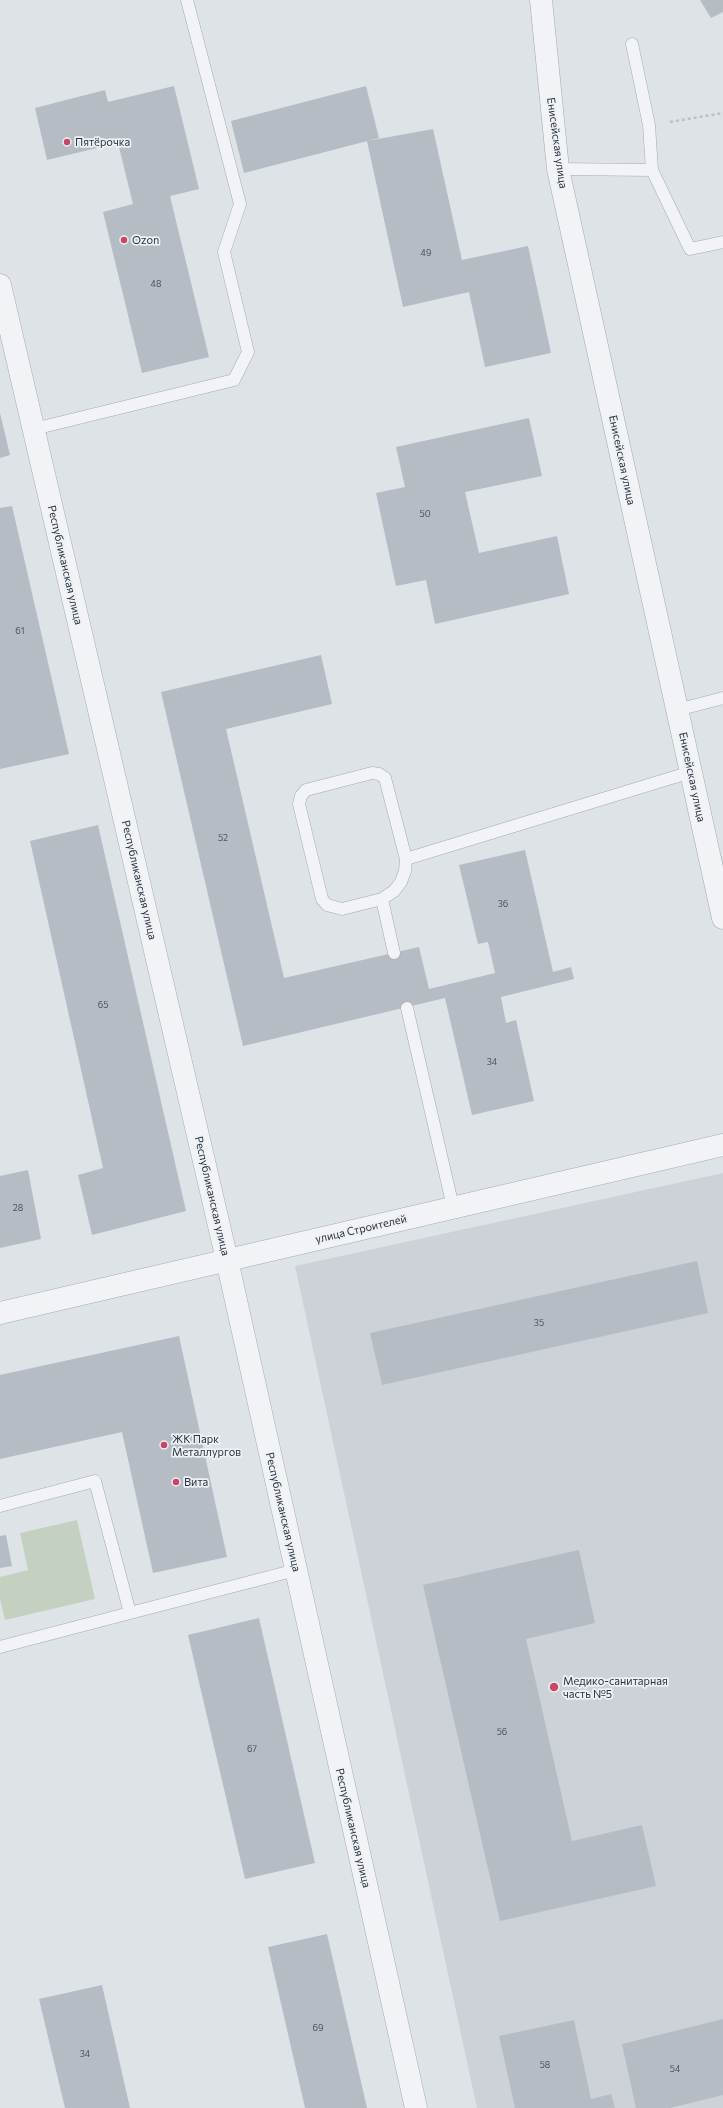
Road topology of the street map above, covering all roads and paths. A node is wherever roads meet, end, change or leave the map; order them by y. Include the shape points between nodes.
1 (187, 0) edge
2 (541, 0) edge
3 (632, 44) dead end
4 (723, 113) edge
5 (649, 125) junction
6 (558, 169) junction
7 (652, 170) junction
8 (723, 242) edge
9 (0, 285) edge
10 (34, 429) junction
11 (723, 698) edge
12 (677, 710) junction
13 (691, 772) junction
14 (406, 859) junction
15 (382, 899) junction
16 (723, 918) edge
17 (394, 953) dead end
18 (407, 1008) dead end
19 (723, 1145) edge
20 (453, 1207) junction
21 (227, 1260) junction
22 (0, 1313) edge
23 (0, 1506) edge
24 (296, 1570) junction
25 (130, 1613) junction
26 (0, 1647) edge
27 (416, 2108) edge

1 - 10 lane via 240,204 224,252 248,352 234,380
2 - 6 street, Енисейская улица
3 - 5 lane
4 - 5 path
5 - 7 lane
6 - 7 lane
6 - 12 street, Енисейская улица
7 - 8 lane via 690,249
9 - 10 street, Республиканская улица
10 - 21 street, Республиканская улица
11 - 12 lane
12 - 13 street, Енисейская улица
13 - 14 lane
13 - 16 street, Енисейская улица
14 - 15 lane via 401,882 394,891
14 - 15 lane via 388,784 379,774 372,773 314,787 306,790 301,796 299,804 322,899 327,905 342,909
15 - 17 lane
18 - 20 lane
19 - 20 street, улица Строителей
20 - 21 street, улица Строителей
21 - 22 street, улица Строителей
21 - 24 street, Республиканская улица
23 - 25 lane via 96,1481
24 - 25 lane
24 - 27 street, Республиканская улица
25 - 26 lane

